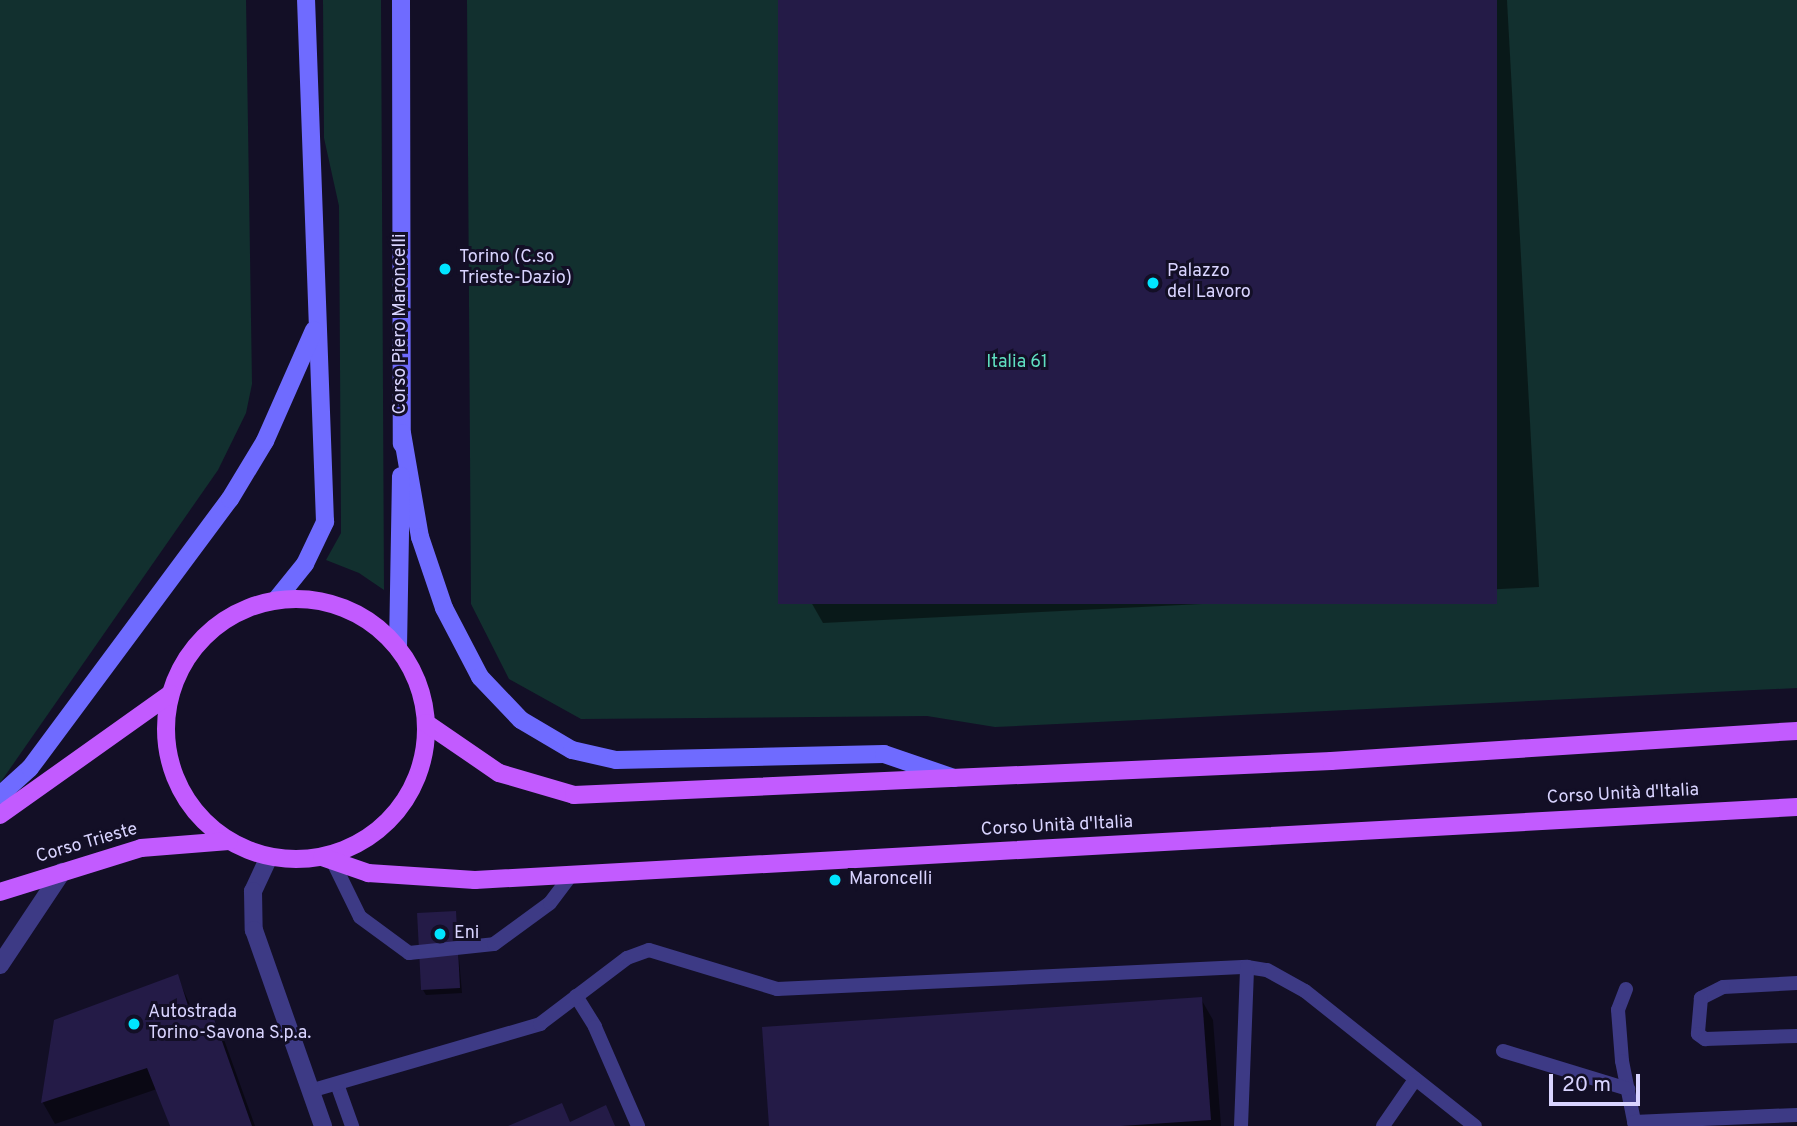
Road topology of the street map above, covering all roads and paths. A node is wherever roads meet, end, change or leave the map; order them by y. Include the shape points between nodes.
1 (306, 0) edge
2 (401, 0) edge
3 (317, 323) junction
4 (402, 433) junction
5 (276, 600) junction
6 (398, 648) junction
7 (170, 694) junction
8 (426, 723) junction
9 (1797, 731) edge
10 (954, 778) junction
11 (0, 794) edge
12 (1797, 807) edge
13 (0, 815) edge
14 (229, 841) junction
15 (269, 857) junction
16 (328, 861) junction
17 (62, 872) junction
18 (572, 874) junction
19 (0, 892) edge
20 (0, 965) edge
21 (1247, 967) junction
22 (1797, 983) edge
23 (1626, 989) dead end
24 (576, 996) junction
25 (1797, 1036) edge
26 (1503, 1051) dead end
27 (1415, 1081) junction
28 (337, 1084) junction
29 (1628, 1089) junction
30 (310, 1091) junction
31 (1797, 1115) edge
32 (1634, 1124) edge
33 (323, 1126) edge
34 (352, 1126) edge
35 (638, 1126) edge
36 (1241, 1126) edge
37 (1382, 1126) edge
38 (1475, 1126) edge

1 - 3 main road
2 - 4 main road, Corso Piero Maroncelli
3 - 5 main road via 325,522 305,564
3 - 11 main road via 265,441 230,499 30,768
4 - 6 main road, Corso Piero Maroncelli
4 - 10 main road via 420,537 444,607 481,677 521,720 572,750 616,760 884,754
5 - 6 main road via 322,601 362,617
5 - 7 main road via 240,610 213,628 191,651
6 - 8 main road via 416,679
7 - 13 main road
7 - 14 main road via 167,741 174,776 205,823
8 - 10 main road via 499,774 574,795
8 - 16 main road via 423,757 401,807 357,844
9 - 10 main road via 1331,761
12 - 18 main road, Corso Unità d'Italia
14 - 15 main road
14 - 17 main road, Corso Trieste via 141,848
15 - 16 main road
15 - 30 street via 253,891 254,930
16 - 18 main road, Corso Unità d'Italia via 368,873 475,880
16 - 18 lane via 360,917 408,953 494,944 550,903
17 - 19 main road, Corso Trieste
17 - 20 street
21 - 24 lane via 776,989 649,950 627,958
21 - 27 lane via 1267,970 1306,991
21 - 36 lane
22 - 25 lane via 1723,987 1701,998 1698,1034 1705,1039
23 - 29 lane via 1618,1010
24 - 28 lane via 540,1024 511,1036
24 - 35 lane via 596,1027
26 - 29 lane
27 - 37 lane
27 - 38 lane
28 - 30 lane
28 - 34 lane
29 - 32 lane
30 - 33 street
31 - 32 lane

